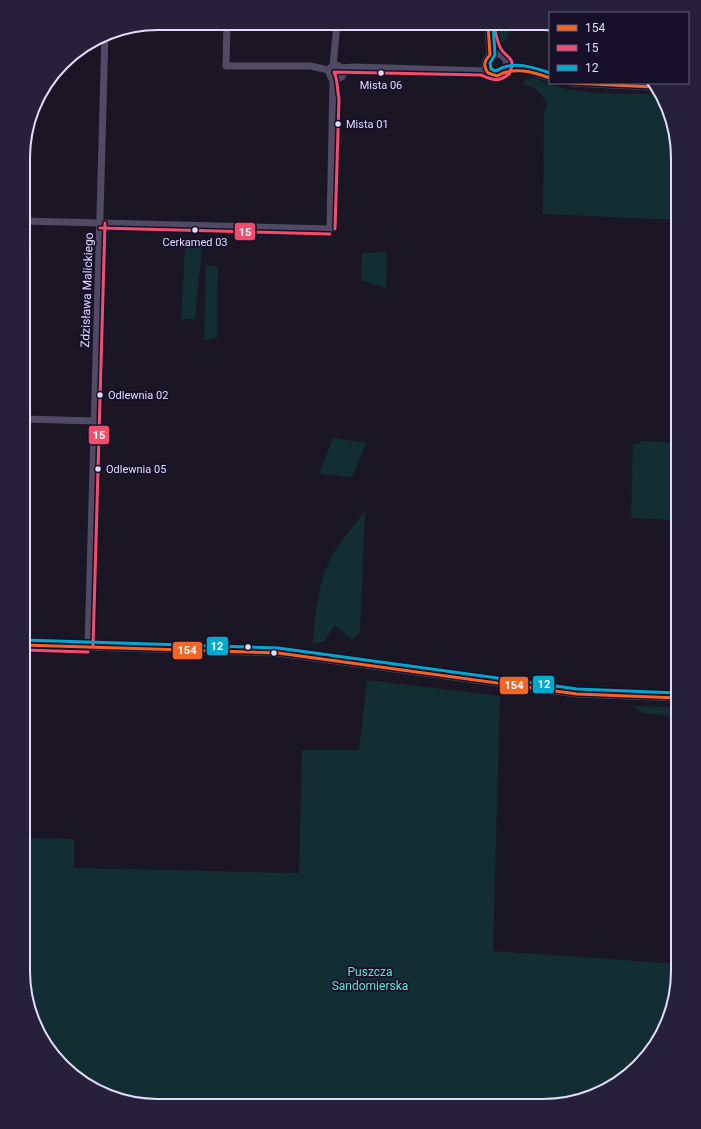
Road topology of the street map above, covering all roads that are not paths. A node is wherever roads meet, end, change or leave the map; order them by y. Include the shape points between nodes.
1 (227, 30) edge
2 (337, 30) edge
3 (489, 30) edge
4 (105, 42) edge
5 (494, 55) junction
6 (507, 64) junction
7 (485, 67) junction
8 (337, 71) junction
9 (505, 71) junction
10 (529, 71) junction
11 (549, 78) edge
12 (592, 84) edge
13 (649, 87) edge
14 (30, 221) edge
15 (100, 223) junction
16 (30, 419) edge
17 (94, 421) junction
18 (30, 645) edge
19 (88, 647) junction
20 (671, 698) edge

1 - 8 street via 226,66 310,66
2 - 8 street, Zdzisława Malickiego
3 - 5 street
4 - 15 street
5 - 6 street via 503,57
5 - 7 street
6 - 9 street
6 - 10 street
7 - 8 street via 423,72 359,68
7 - 9 street via 494,76
8 - 15 street, Zdzisława Malickiego via 330,229
9 - 10 street
10 - 11 street
12 - 13 street
14 - 15 street
15 - 17 street, Zdzisława Malickiego
16 - 17 street
17 - 19 street, Zdzisława Malickiego
18 - 19 street
19 - 20 street via 278,653 577,694

